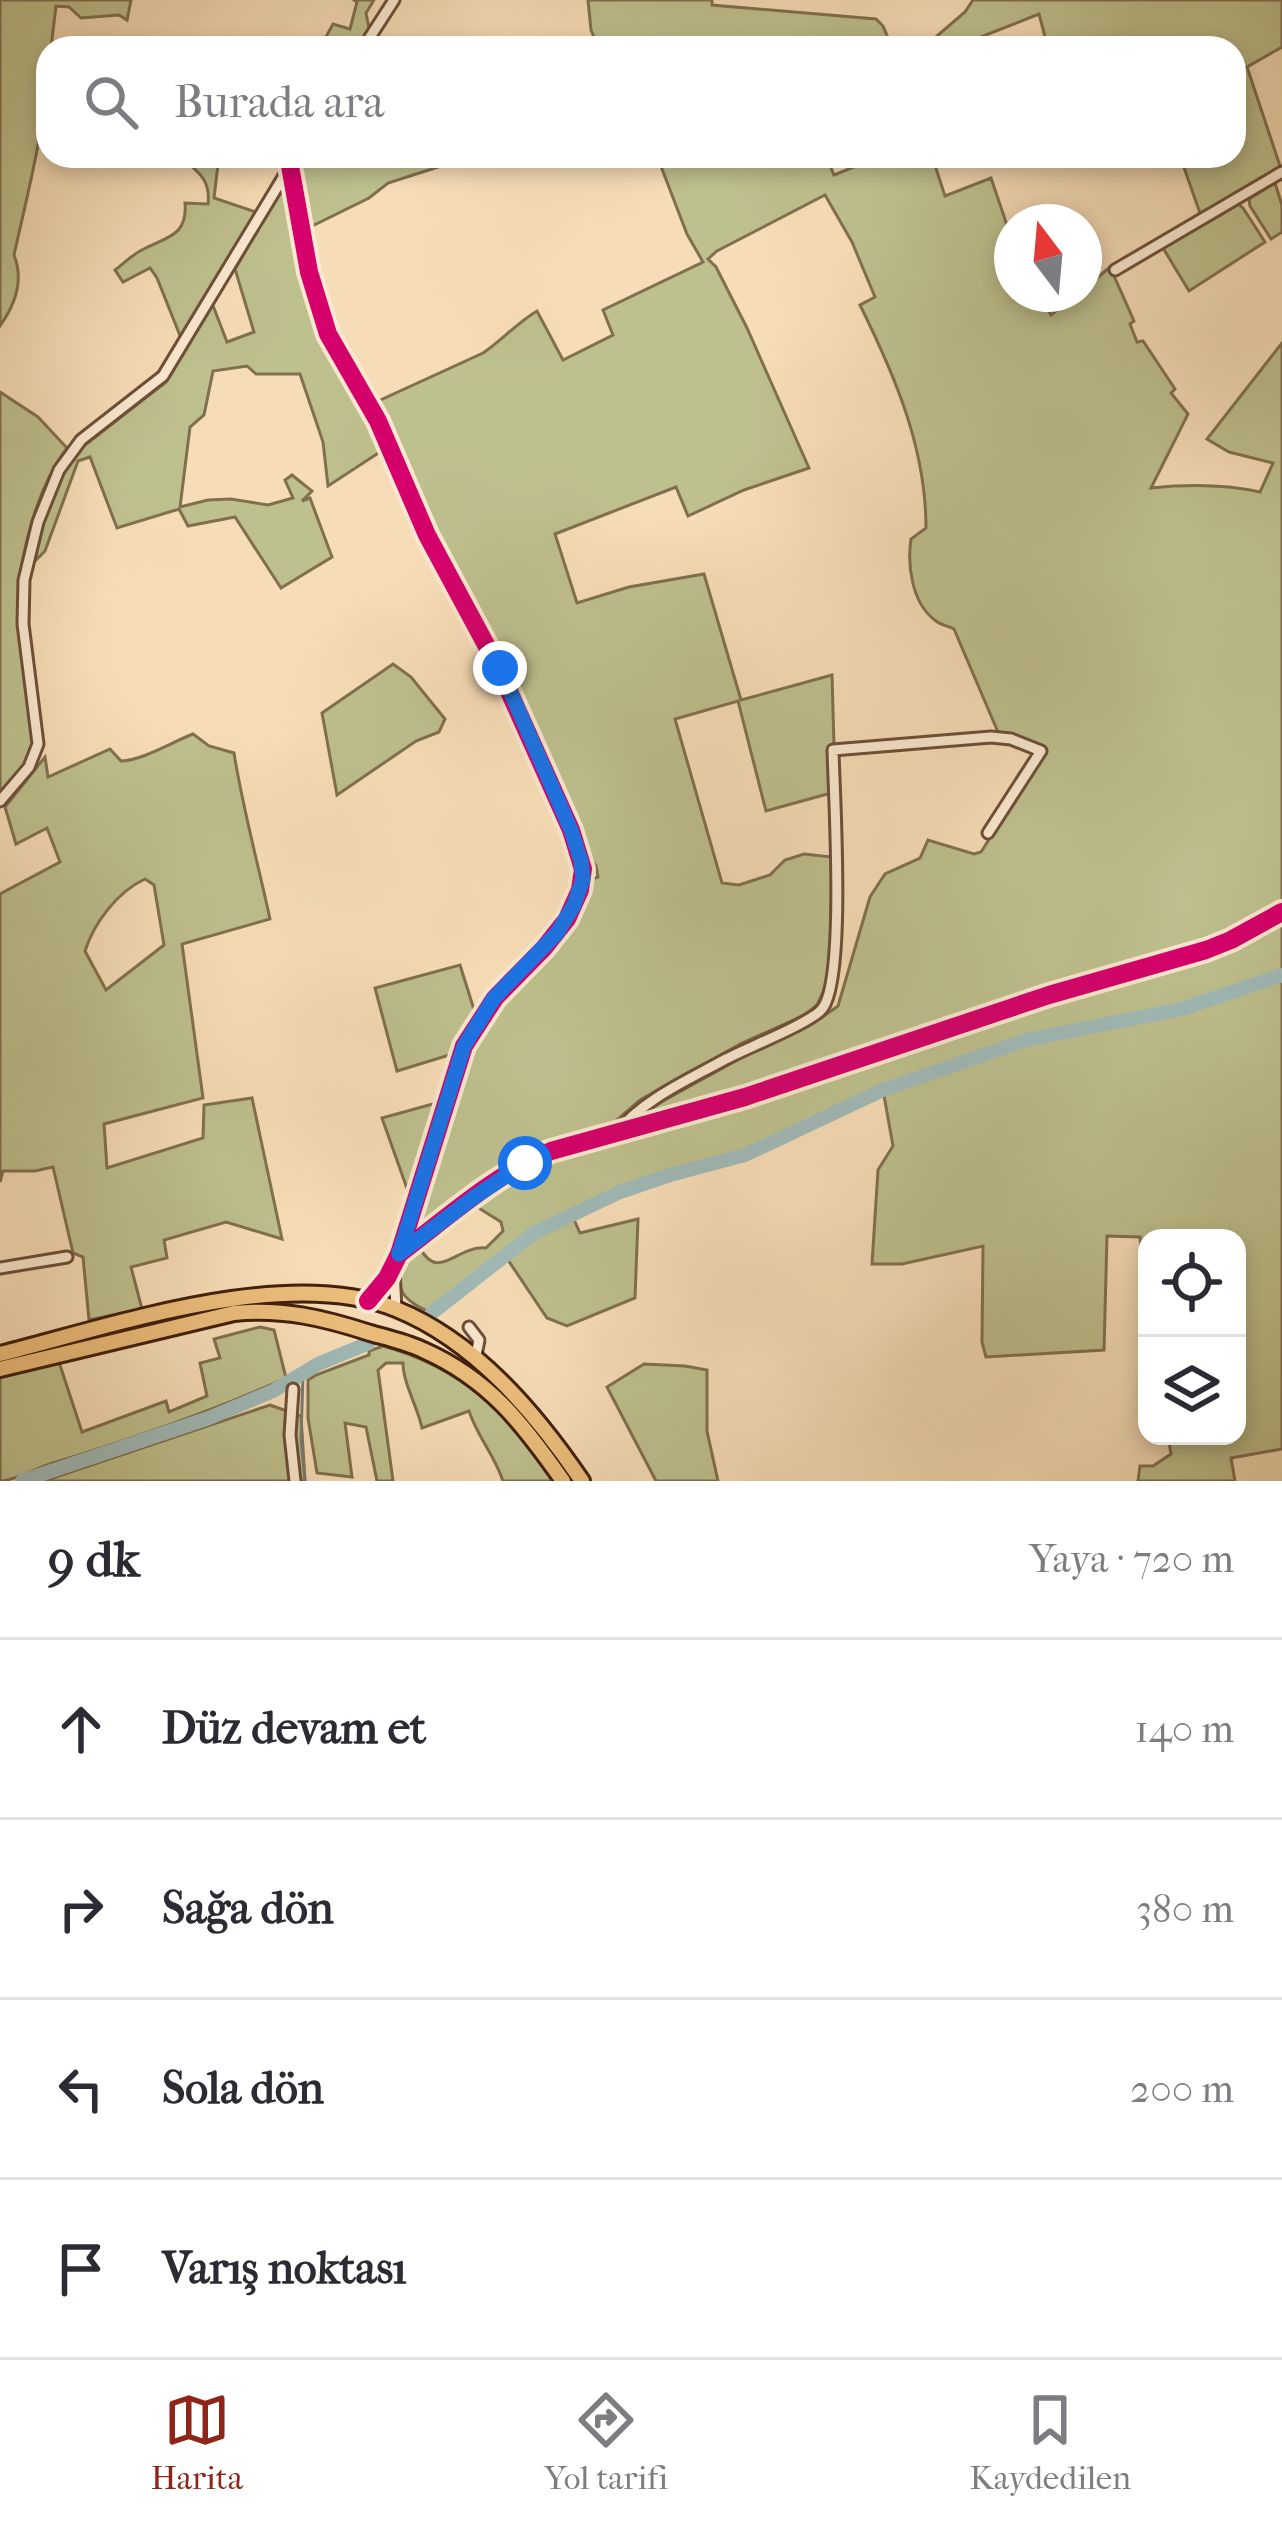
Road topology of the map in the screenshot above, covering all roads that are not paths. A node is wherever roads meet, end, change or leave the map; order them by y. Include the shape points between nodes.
1 (394, 0) edge
2 (371, 36) edge
3 (289, 168) edge
4 (294, 168) edge
5 (1282, 172) edge
6 (1115, 270) dead end
7 (0, 801) edge
8 (988, 833) dead end
9 (1282, 912) edge
10 (616, 1133) junction
11 (67, 1257) dead end
12 (397, 1259) junction
13 (0, 1268) edge
14 (368, 1301) junction
15 (396, 1309) junction
16 (469, 1327) dead end
17 (358, 1328) junction
18 (386, 1337) junction
19 (0, 1354) edge
20 (475, 1360) junction
21 (0, 1370) edge
22 (293, 1389) dead end
23 (295, 1481) edge
24 (563, 1481) edge
25 (582, 1481) edge

1 - 2 street
3 - 7 street via 163,376 81,440 59,470 24,580 37,753
4 - 12 street via 309,272 328,334 500,668 583,869 567,919 494,998 464,1046
5 - 6 street
8 - 10 street via 1040,751 1000,737 833,750 836,951 824,1007 650,1102
9 - 10 street via 1219,946
10 - 12 street via 525,1163
11 - 13 street
12 - 14 street
12 - 15 street
14 - 15 highway
14 - 17 highway
14 - 19 highway via 230,1298
15 - 18 highway
15 - 20 highway
16 - 20 street via 479,1340
17 - 18 highway
17 - 21 highway via 301,1313 234,1312
18 - 24 highway via 447,1361 489,1390
20 - 25 highway via 503,1381
22 - 23 street

